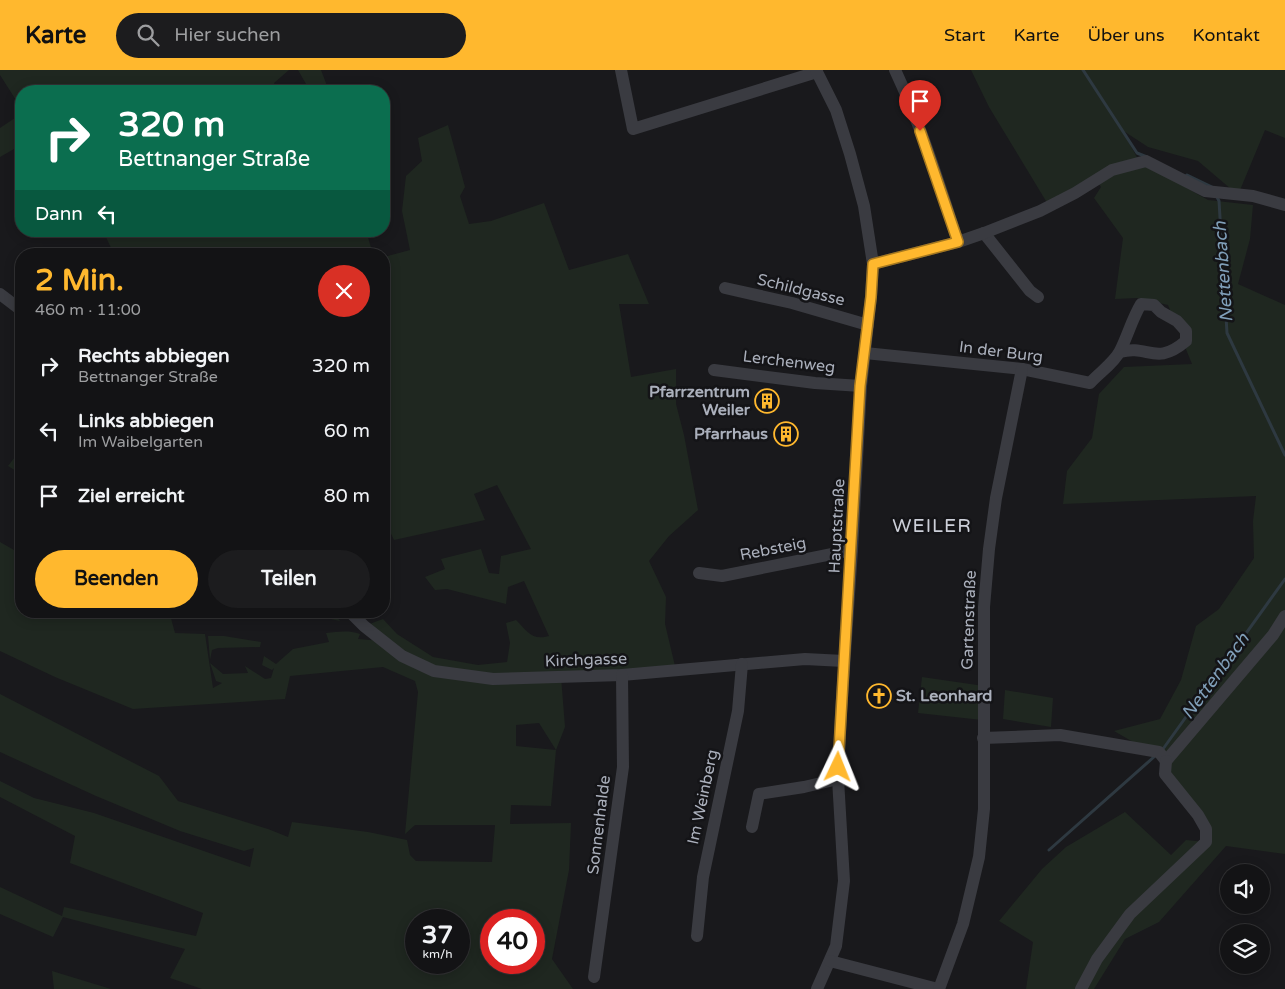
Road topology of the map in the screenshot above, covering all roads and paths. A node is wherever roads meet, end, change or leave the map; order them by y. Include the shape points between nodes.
1 (620, 70) edge
2 (895, 70) edge
3 (816, 71) edge
4 (1285, 205) edge
5 (984, 233) junction
6 (958, 242) junction
7 (873, 264) junction
8 (725, 288) dead end
9 (0, 294) edge
10 (1038, 297) dead end
11 (15, 305) edge
12 (868, 325) junction
13 (1120, 352) junction
14 (865, 353) junction
15 (1022, 369) junction
16 (714, 370) dead end
17 (860, 386) junction
18 (852, 550) junction
19 (699, 574) dead end
20 (1285, 616) edge
21 (356, 618) edge
22 (844, 661) junction
23 (742, 664) junction
24 (622, 675) junction
25 (983, 738) junction
26 (1166, 761) junction
27 (838, 779) junction
28 (752, 828) dead end
29 (697, 936) dead end
30 (830, 961) junction
31 (594, 977) dead end
32 (817, 989) edge
33 (938, 989) edge
34 (1081, 989) edge

1 - 3 street via 633,129
2 - 6 street via 925,144
3 - 7 street, Hauptstraße via 836,110 850,154 864,206
4 - 5 street via 1253,196 1205,191 1146,161 1112,170 1040,212
5 - 6 street
5 - 10 street
6 - 7 street
7 - 12 street, Hauptstraße
8 - 12 street, Schildgasse
9 - 11 street
12 - 14 street, Hauptstraße
13 - 13 street, In der Burg via 1131,349 1160,355 1186,341 1186,331 1154,305 1141,304
13 - 15 street, In der Burg via 1090,382
14 - 15 street, In der Burg
14 - 17 street, Hauptstraße
15 - 25 street, Gartenstraße via 989,549 984,607
16 - 17 street, Lerchenweg via 815,384
17 - 18 street, Hauptstraße
18 - 19 street, Rebsteig via 722,576
18 - 22 street, Hauptstraße
20 - 26 street via 1273,635
21 - 24 street, Kirchgasse via 402,656 434,671 493,679
22 - 23 street, Kirchgasse via 805,659
22 - 27 street, Hauptstraße
23 - 24 street, Kirchgasse
23 - 29 street, Im Weinberg via 738,711 703,877
24 - 31 street, Sonnenhalde via 623,766
25 - 26 street via 1060,735 1159,752
25 - 33 street, Gartenstraße via 984,809 979,857 963,924
26 - 34 street via 1164,774 1198,815 1206,828 1206,842 1130,914 1097,959
27 - 28 street via 759,794
27 - 30 street, Hauptstraße via 844,881 838,939
30 - 32 street, Hauptstraße
30 - 33 street

